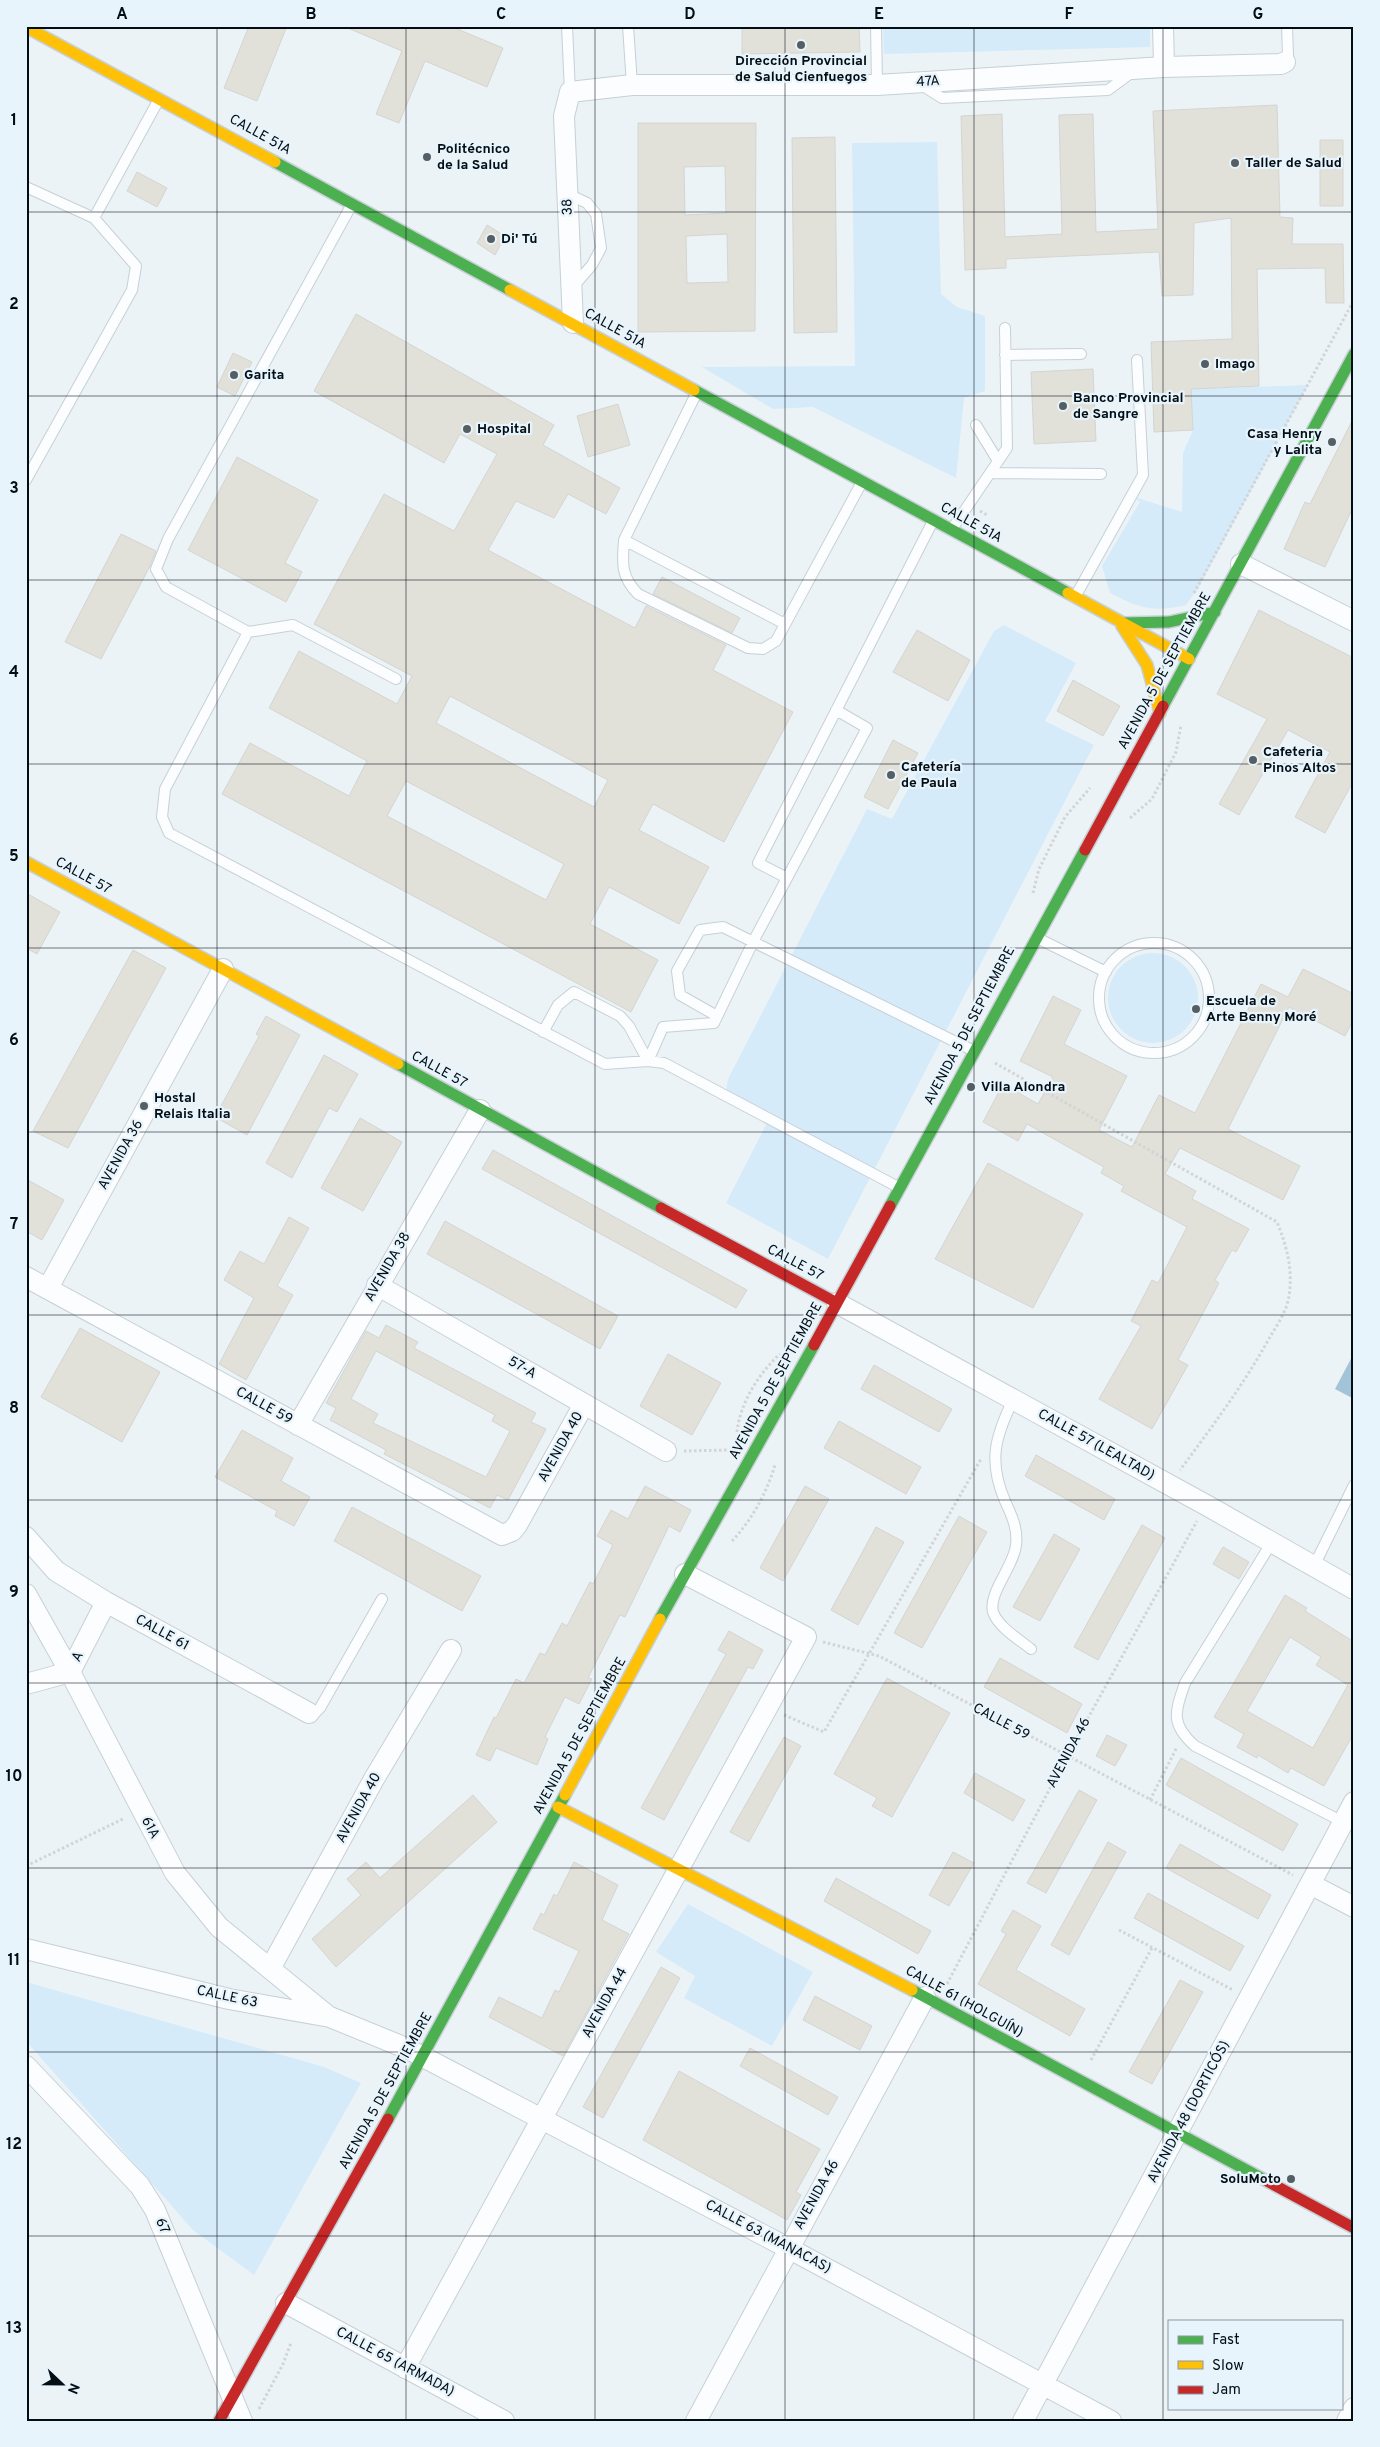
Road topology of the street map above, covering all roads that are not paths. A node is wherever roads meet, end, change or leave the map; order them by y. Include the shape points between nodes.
1 (567, 26) edge
2 (628, 26) edge
3 (876, 26) edge
4 (1163, 26) edge
5 (1287, 26) edge
6 (26, 27) edge
7 (1285, 62) joint
8 (1164, 67) junction
9 (632, 85) junction
10 (877, 85) junction
11 (570, 92) junction
12 (160, 98) junction
13 (26, 187) edge
14 (568, 194) junction
15 (352, 203) junction
16 (94, 218) junction
17 (571, 289) junction
18 (573, 323) junction
19 (1005, 328) dead end
20 (1081, 354) dead end
21 (1005, 355) junction
22 (1352, 358) edge
23 (1137, 360) dead end
24 (698, 391) junction
25 (976, 425) dead end
26 (998, 461) junction
27 (991, 473) junction
28 (1101, 474) dead end
29 (26, 480) edge
30 (862, 481) junction
31 (934, 520) junction
32 (951, 530) junction
33 (624, 540) junction
34 (1241, 564) junction
35 (1074, 598) junction
36 (1215, 612) junction
37 (1354, 621) edge
38 (1119, 623) junction
39 (785, 624) junction
40 (248, 632) junction
41 (1189, 659) junction
42 (396, 679) dead end
43 (836, 710) junction
44 (1160, 713) junction
45 (26, 862) edge
46 (787, 878) junction
47 (1036, 937) junction
48 (754, 940) junction
49 (223, 969) junction
50 (1106, 972) junction
51 (718, 1016) junction
52 (543, 1032) junction
53 (974, 1052) junction
54 (648, 1061) junction
55 (480, 1110) junction
56 (900, 1188) junction
57 (26, 1277) edge
58 (377, 1285) junction
59 (48, 1288) junction
60 (837, 1303) junction
61 (1014, 1400) junction
62 (584, 1404) junction
63 (298, 1425) junction
64 (666, 1451) road end
65 (1354, 1485) edge
66 (502, 1535) joint
67 (26, 1537) edge
68 (1272, 1542) junction
69 (1314, 1566) junction
70 (685, 1574) junction
71 (1354, 1589) edge
72 (26, 1594) edge
73 (382, 1599) dead end
74 (106, 1602) junction
75 (1031, 1649) dead end
76 (450, 1650) dead end
77 (70, 1672) junction
78 (26, 1684) edge
79 (309, 1713) joint
80 (1354, 1802) edge
81 (558, 1806) junction
82 (1343, 1822) junction
83 (680, 1867) junction
84 (1312, 1885) junction
85 (1354, 1907) edge
86 (26, 1949) edge
87 (271, 1968) junction
88 (930, 2000) junction
89 (330, 2018) junction
90 (423, 2057) junction
91 (26, 2066) edge
92 (542, 2118) junction
93 (1178, 2134) junction
94 (1354, 2228) edge
95 (788, 2248) junction
96 (286, 2303) junction
97 (405, 2368) junction
98 (1044, 2383) junction
99 (232, 2398) junction
100 (1354, 2408) edge
101 (219, 2421) edge
102 (242, 2421) edge
103 (504, 2421) edge
104 (696, 2421) edge
105 (1023, 2421) edge
106 (1111, 2421) edge
107 (1347, 2421) edge

1 - 11 lane
2 - 9 lane
3 - 10 lane
4 - 8 street
5 - 7 lane via 1288,56
6 - 12 main road, CALLE 51A
7 - 8 street, 47A
8 - 10 street, 47A via 1021,85 918,82
9 - 10 street, 47A
9 - 11 street, 47A
11 - 14 street, 38 via 564,116
12 - 15 main road, CALLE 51A
12 - 16 lane
13 - 16 lane
14 - 17 street, 38
14 - 17 lane via 587,204 596,214 601,248 592,265
15 - 18 main road, CALLE 51A
15 - 40 lane via 168,539 156,569 166,587
16 - 29 lane via 136,266 132,290
17 - 18 street, 38
18 - 24 main road, CALLE 51A
19 - 21 lane
20 - 21 lane
21 - 26 lane via 1007,448
22 - 34 main road, AVENIDA 5 DE SEPTIEMBRE
23 - 35 lane via 1143,475
24 - 30 main road, CALLE 51A
24 - 33 lane
25 - 26 lane
26 - 27 lane
27 - 28 lane
27 - 32 lane
30 - 31 main road, CALLE 51A
30 - 39 lane
31 - 32 main road, CALLE 51A
31 - 43 lane
32 - 35 main road, CALLE 51A
33 - 39 lane
33 - 39 lane via 622,563 627,583 638,594 748,648 763,649 770,645 776,641
34 - 36 main road, AVENIDA 5 DE SEPTIEMBRE
34 - 37 street
35 - 38 main road, CALLE 51A
36 - 38 main road via 1169,622
36 - 41 main road, AVENIDA 5 DE SEPTIEMBRE
38 - 41 main road, CALLE 51A
38 - 44 main road via 1147,665
40 - 42 lane via 293,625
40 - 52 lane via 165,789 162,817 169,833
41 - 44 main road, AVENIDA 5 DE SEPTIEMBRE
43 - 46 lane via 758,863
43 - 46 lane via 867,728
44 - 47 main road, AVENIDA 5 DE SEPTIEMBRE
45 - 49 main road, CALLE 57
46 - 48 lane
47 - 50 lane
47 - 53 main road, AVENIDA 5 DE SEPTIEMBRE
48 - 51 lane
48 - 51 lane via 723,927 700,930 677,971 680,995
48 - 53 lane
49 - 55 main road, CALLE 57
49 - 59 street, AVENIDA 36
50 - 50 lane via 1100,989 1100,1008 1106,1026 1118,1040 1134,1050 1171,1051 1188,1042 1200,1028 1208,1010 1204,976 1195,961 1181,950 1165,944 1148,943 1131,948 1116,958
51 - 54 lane via 714,1023 663,1027
52 - 54 lane via 605,1064
52 - 54 lane via 558,1005 574,992 620,1016
53 - 56 main road, AVENIDA 5 DE SEPTIEMBRE
54 - 56 lane via 664,1062
55 - 58 street, AVENIDA 38
55 - 60 main road, CALLE 57
56 - 60 main road, AVENIDA 5 DE SEPTIEMBRE
57 - 59 street, CALLE 59
58 - 62 street, 57-A
58 - 63 street, AVENIDA 38
59 - 63 street, CALLE 59
60 - 61 street, CALLE 57 (LEALTAD)
60 - 70 main road, AVENIDA 5 DE SEPTIEMBRE
61 - 68 street, CALLE 57 (LEALTAD)
61 - 75 lane via 1001,1424 994,1467 1014,1522 1016,1542 1012,1561 992,1605 999,1622
62 - 64 street, 57-A
62 - 66 street, AVENIDA 40 via 517,1525
63 - 66 street, CALLE 59
65 - 69 lane
67 - 74 street, CALLE 61 via 56,1571
68 - 69 street, CALLE 57 (LEALTAD)
68 - 82 lane via 1185,1683 1176,1722 1183,1736 1195,1746
69 - 71 street, CALLE 57 (LEALTAD)
70 - 81 main road, AVENIDA 5 DE SEPTIEMBRE
70 - 83 street, AVENIDA 44 via 806,1637
72 - 77 street, 61A
73 - 79 lane via 320,1708
74 - 77 street, A
74 - 79 street, CALLE 61
76 - 87 street, AVENIDA 40 via 374,1779
77 - 78 street, A
77 - 87 street, 61A via 174,1873 219,1926
80 - 82 street, AVENIDA 48 (DORTICÓS)
81 - 83 main road, CALLE 61 (HOLGUÍN)
81 - 90 main road, AVENIDA 5 DE SEPTIEMBRE
82 - 84 street, AVENIDA 48 (DORTICÓS)
83 - 88 main road, CALLE 61 (HOLGUÍN)
83 - 92 street, AVENIDA 44
84 - 85 street
84 - 93 street, AVENIDA 48 (DORTICÓS)
86 - 89 street, CALLE 63 via 229,1999
87 - 89 street, 61A
88 - 93 main road, CALLE 61 (HOLGUÍN)
88 - 95 street, AVENIDA 46
89 - 90 street, CALLE 63
90 - 92 street, CALLE 63 (MANACAS)
90 - 96 main road, AVENIDA 5 DE SEPTIEMBRE
91 - 99 street, 67 via 140,2186 155,2210
92 - 95 street, CALLE 63 (MANACAS)
92 - 97 street, AVENIDA 44
93 - 94 main road, CALLE 61 (HOLGUÍN)
93 - 98 street, AVENIDA 48 (DORTICÓS)
95 - 98 street, CALLE 63 (MANACAS)
95 - 104 street, AVENIDA 46
96 - 97 street, CALLE 65 (ARMADA)
96 - 99 main road, AVENIDA 5 DE SEPTIEMBRE
97 - 103 street, CALLE 65 (ARMADA)
98 - 105 street, AVENIDA 48 (DORTICÓS)
98 - 106 street, CALLE 63 (MANACAS)
99 - 101 main road, AVENIDA 5 DE SEPTIEMBRE
99 - 102 street, 67
100 - 107 street

